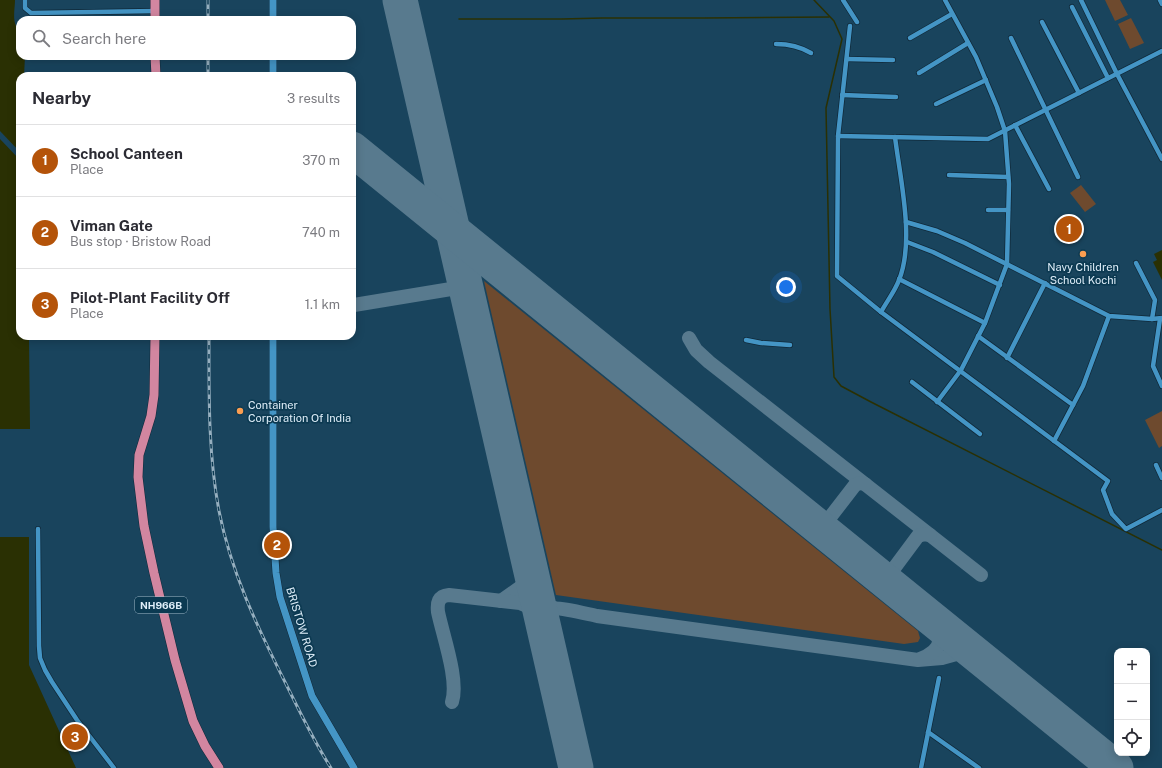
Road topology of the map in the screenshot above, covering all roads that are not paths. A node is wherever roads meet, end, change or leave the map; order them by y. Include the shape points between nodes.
1 (25, 0) edge
2 (155, 0) edge
3 (273, 0) edge
4 (843, 0) edge
5 (945, 0) edge
6 (1081, 0) edge
7 (1160, 0) edge
8 (1162, 4) edge
9 (1072, 7) dead end
10 (952, 14) junction
11 (155, 16) edge
12 (273, 16) edge
13 (857, 22) dead end
14 (1042, 22) dead end
15 (850, 26) dead end
16 (910, 38) dead end
17 (1011, 38) dead end
18 (968, 43) junction
19 (776, 44) dead end
20 (1162, 51) edge
21 (811, 53) dead end
22 (847, 59) junction
23 (156, 60) edge
24 (273, 60) edge
25 (893, 60) dead end
26 (156, 72) edge
27 (273, 72) edge
28 (920, 73) dead end
29 (1117, 74) junction
30 (1108, 78) junction
31 (986, 80) junction
32 (1079, 93) junction
33 (842, 95) junction
34 (896, 97) dead end
35 (936, 104) dead end
36 (1046, 109) junction
37 (1015, 125) junction
38 (1005, 131) junction
39 (838, 136) junction
40 (895, 137) junction
41 (1162, 159) edge
42 (949, 175) dead end
43 (1008, 177) junction
44 (1078, 177) dead end
45 (1049, 189) dead end
46 (988, 210) dead end
47 (1008, 210) junction
48 (906, 222) junction
49 (907, 242) junction
50 (1136, 263) dead end
51 (1007, 264) junction
52 (899, 279) junction
53 (1045, 283) junction
54 (1000, 285) junction
55 (882, 312) junction
56 (1109, 316) junction
57 (1152, 319) junction
58 (1161, 319) edge
59 (985, 323) junction
60 (978, 336) junction
61 (155, 340) edge
62 (273, 340) edge
63 (746, 340) dead end
64 (790, 345) dead end
65 (1007, 358) junction
66 (961, 370) junction
67 (912, 382) dead end
68 (1162, 386) edge
69 (937, 402) junction
70 (1073, 405) junction
71 (980, 434) dead end
72 (1054, 441) junction
73 (1156, 465) dead end
74 (1162, 478) edge
75 (1162, 510) edge
76 (38, 529) dead end
77 (939, 678) dead end
78 (928, 732) junction
79 (114, 768) edge
80 (219, 768) edge
81 (354, 768) edge
82 (920, 768) edge
83 (979, 768) edge

1 - 11 street via 25,8 32,13
2 - 11 highway
3 - 12 street
4 - 13 street
5 - 10 street
6 - 29 street
7 - 8 street
9 - 30 street
10 - 16 street
10 - 18 street
14 - 32 street
15 - 22 street
17 - 36 street
18 - 28 street
18 - 31 street
19 - 21 street via 789,44
20 - 29 street
22 - 25 street
22 - 33 street
23 - 26 highway
24 - 27 street
29 - 30 street
29 - 41 street
30 - 32 street
31 - 35 street
31 - 38 street
32 - 36 street
33 - 34 street
33 - 39 street
36 - 37 street
36 - 44 street
37 - 38 street
37 - 45 street
38 - 40 street via 988,139
38 - 43 street
39 - 40 street
39 - 55 street via 837,276
40 - 48 street
42 - 43 street
43 - 47 street
46 - 47 street
47 - 51 street
48 - 49 street
48 - 51 street via 937,231
49 - 52 street
49 - 54 street
50 - 57 street via 1155,300
51 - 53 street
51 - 54 street
52 - 55 street
52 - 59 street
53 - 56 street
53 - 65 street
54 - 59 street
55 - 66 street
56 - 57 street
56 - 70 street via 1086,379
57 - 58 street
58 - 68 street via 1152,366
59 - 60 street
60 - 65 street
60 - 66 street
61 - 80 highway, NH966B via 151,416 139,455 138,477 144,526 175,660 193,721
62 - 81 street, BRISTOW ROAD via 273,527 280,597 312,696
63 - 64 street
65 - 70 street
66 - 69 street
66 - 72 street
67 - 69 street
69 - 71 street
70 - 72 street
72 - 75 street via 1108,481 1103,490 1112,514 1126,529
73 - 74 street
76 - 79 street via 40,658 77,720
77 - 78 street
78 - 82 street
78 - 83 street

